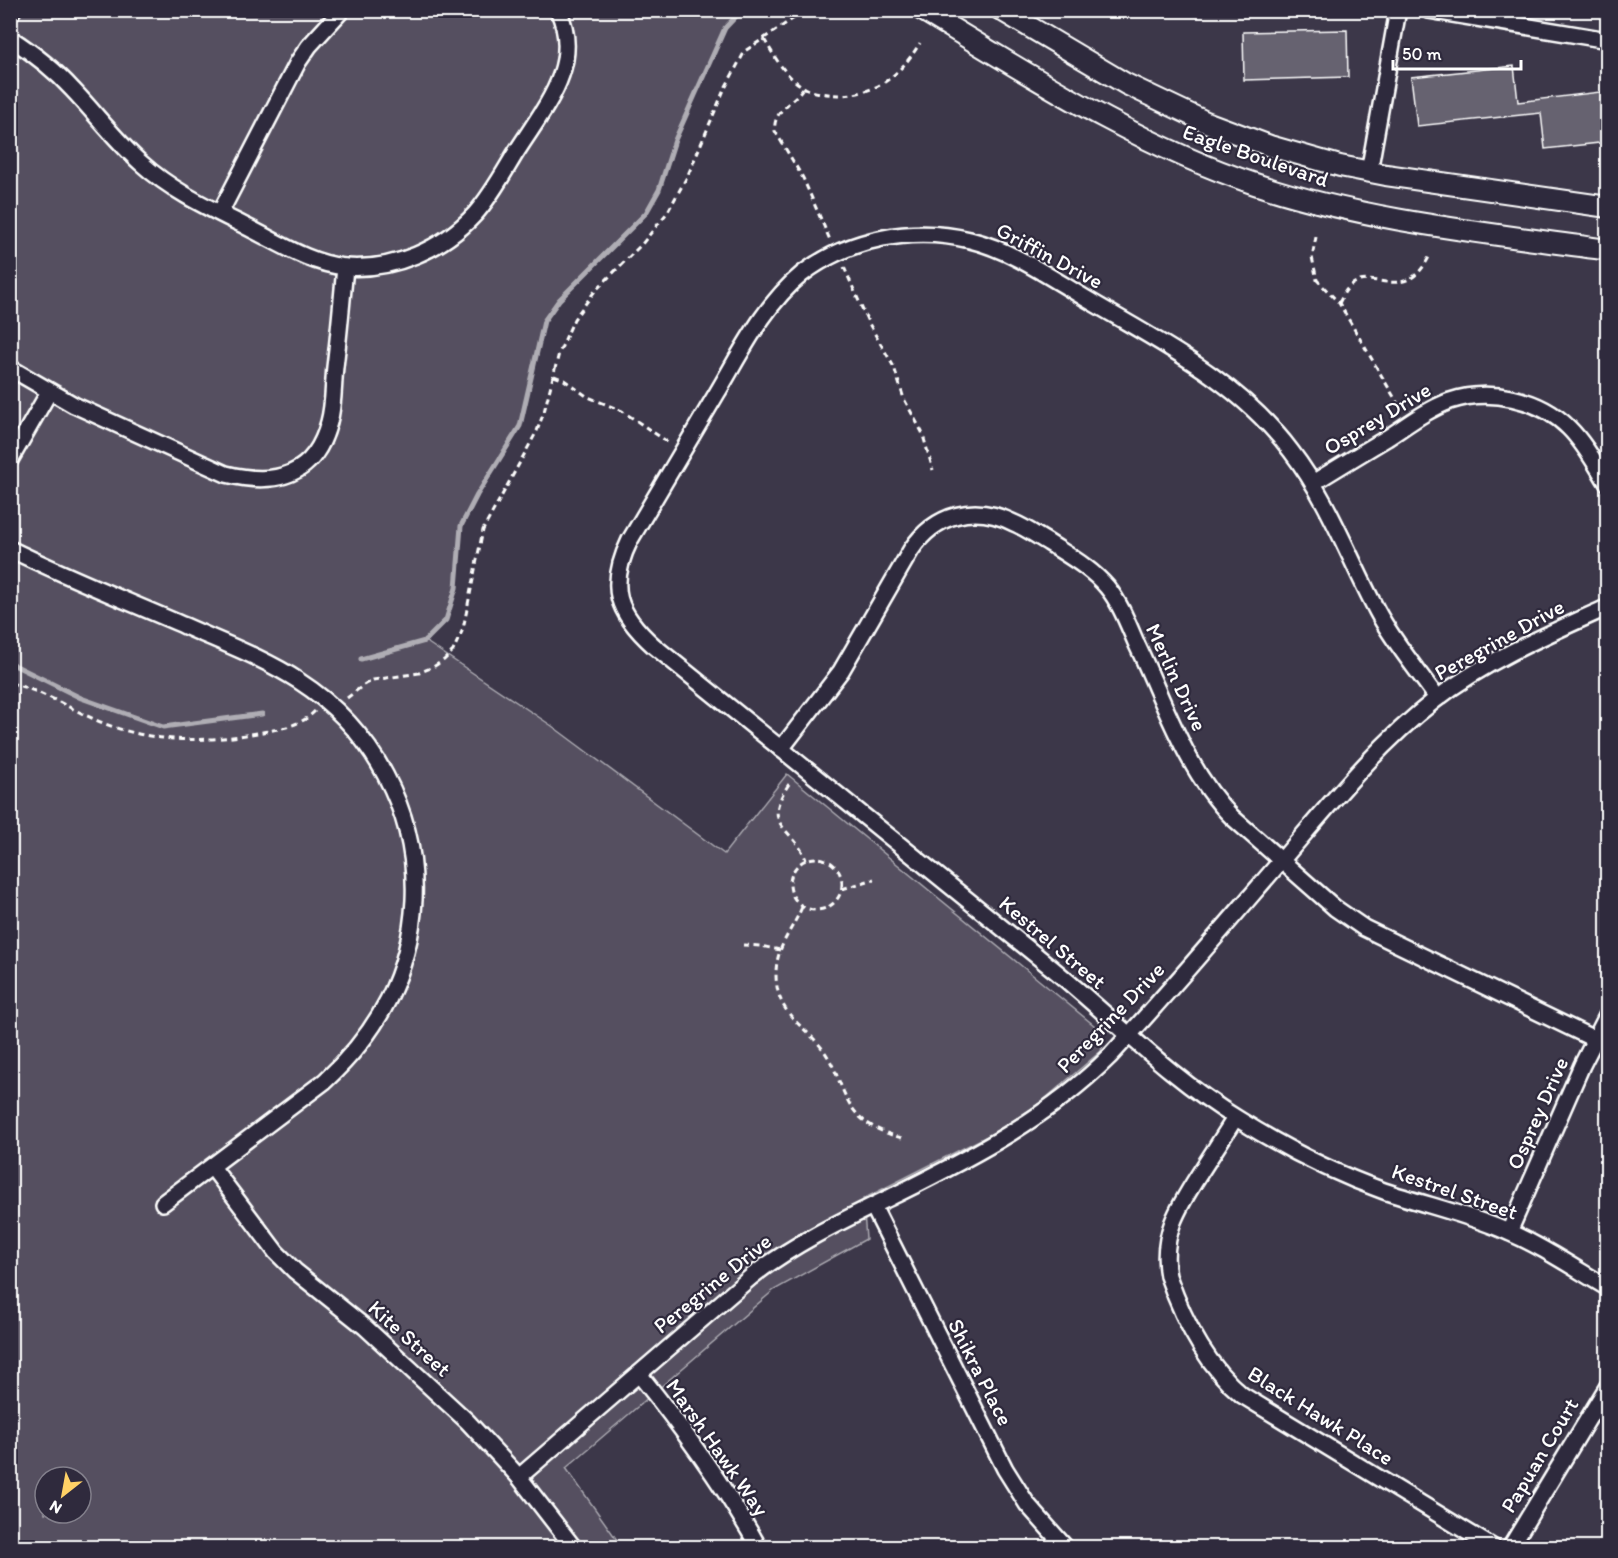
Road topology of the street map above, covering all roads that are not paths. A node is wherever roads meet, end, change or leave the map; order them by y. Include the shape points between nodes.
1 (342, 10) edge
2 (558, 10) edge
3 (922, 10) edge
4 (1001, 10) edge
5 (1398, 10) edge
6 (1428, 10) edge
7 (10, 38) edge
8 (1608, 40) edge
9 (1369, 172) junction
10 (1608, 207) edge
11 (220, 213) junction
12 (1608, 250) edge
13 (345, 267) junction
14 (10, 368) edge
15 (49, 392) junction
16 (10, 460) edge
17 (1313, 483) junction
18 (1608, 484) edge
19 (10, 549) edge
20 (619, 599) joint
21 (1608, 607) edge
22 (1437, 698) junction
23 (781, 748) junction
24 (1282, 860) junction
25 (1608, 1014) edge
26 (1128, 1036) junction
27 (1594, 1039) junction
28 (1235, 1118) junction
29 (212, 1167) junction
30 (163, 1203) dead end
31 (873, 1206) junction
32 (1509, 1232) junction
33 (1608, 1288) edge
34 (639, 1374) junction
35 (1608, 1386) edge
36 (519, 1477) junction
37 (574, 1548) edge
38 (759, 1548) edge
39 (1066, 1548) edge
40 (1494, 1548) edge
41 (1510, 1548) edge

1 - 11 street via 298,62
2 - 13 street via 568,43 564,67 555,89 475,214 429,251 374,266
3 - 12 street, Eagle Boulevard via 1127,131 1244,180 1314,202 1380,216
4 - 9 street, Eagle Boulevard via 1117,80 1181,111 1270,146
5 - 9 street
6 - 8 street
7 - 11 street via 71,87 159,180
9 - 10 street, Eagle Boulevard
11 - 13 street via 299,253
13 - 15 street via 330,421 315,454 304,467 288,475 247,479 225,474
14 - 15 street
15 - 16 street
17 - 18 street, Osprey Drive via 1438,406 1465,397 1494,395 1526,402 1567,426
17 - 20 street, Griffin Drive via 1279,435 1248,404 1174,350 990,246 943,236 893,236 855,246 821,262 789,285 767,311 630,540 618,574
17 - 22 street, Griffin Drive via 1386,626
19 - 29 street via 253,657 316,692 363,739 387,776 405,820 415,891 412,924 400,975 380,1016 356,1050 325,1081
20 - 23 street, Kestrel Street via 624,612 644,636
21 - 22 street, Peregrine Drive via 1527,644
22 - 24 street, Peregrine Drive via 1373,755
23 - 24 street, Merlin Drive via 841,671 925,532 944,519 992,515 1015,523 1072,557 1107,587 1123,613 1199,777 1226,811
23 - 26 street, Kestrel Street via 1061,976
24 - 26 street, Peregrine Drive
24 - 27 street, Merlin Drive via 1335,908 1364,928
25 - 27 street, Osprey Drive
26 - 28 street, Kestrel Street
26 - 31 street, Peregrine Drive via 1084,1080 1025,1125
27 - 32 street, Osprey Drive
28 - 32 street, Kestrel Street via 1354,1180
28 - 40 street, Black Hawk Place via 1180,1204 1167,1237 1168,1276 1202,1349 1242,1395
29 - 30 street
29 - 36 street, Kite Street via 262,1236 295,1271 444,1398
31 - 34 street, Peregrine Drive via 802,1241 769,1263
31 - 39 street, Shikra Place via 1005,1469 1028,1504
32 - 33 street, Kestrel Street
34 - 36 street, Peregrine Drive
34 - 38 street, Marsh Hawk Way via 735,1505
35 - 41 street, Papuan Court
36 - 37 street, Kite Street

